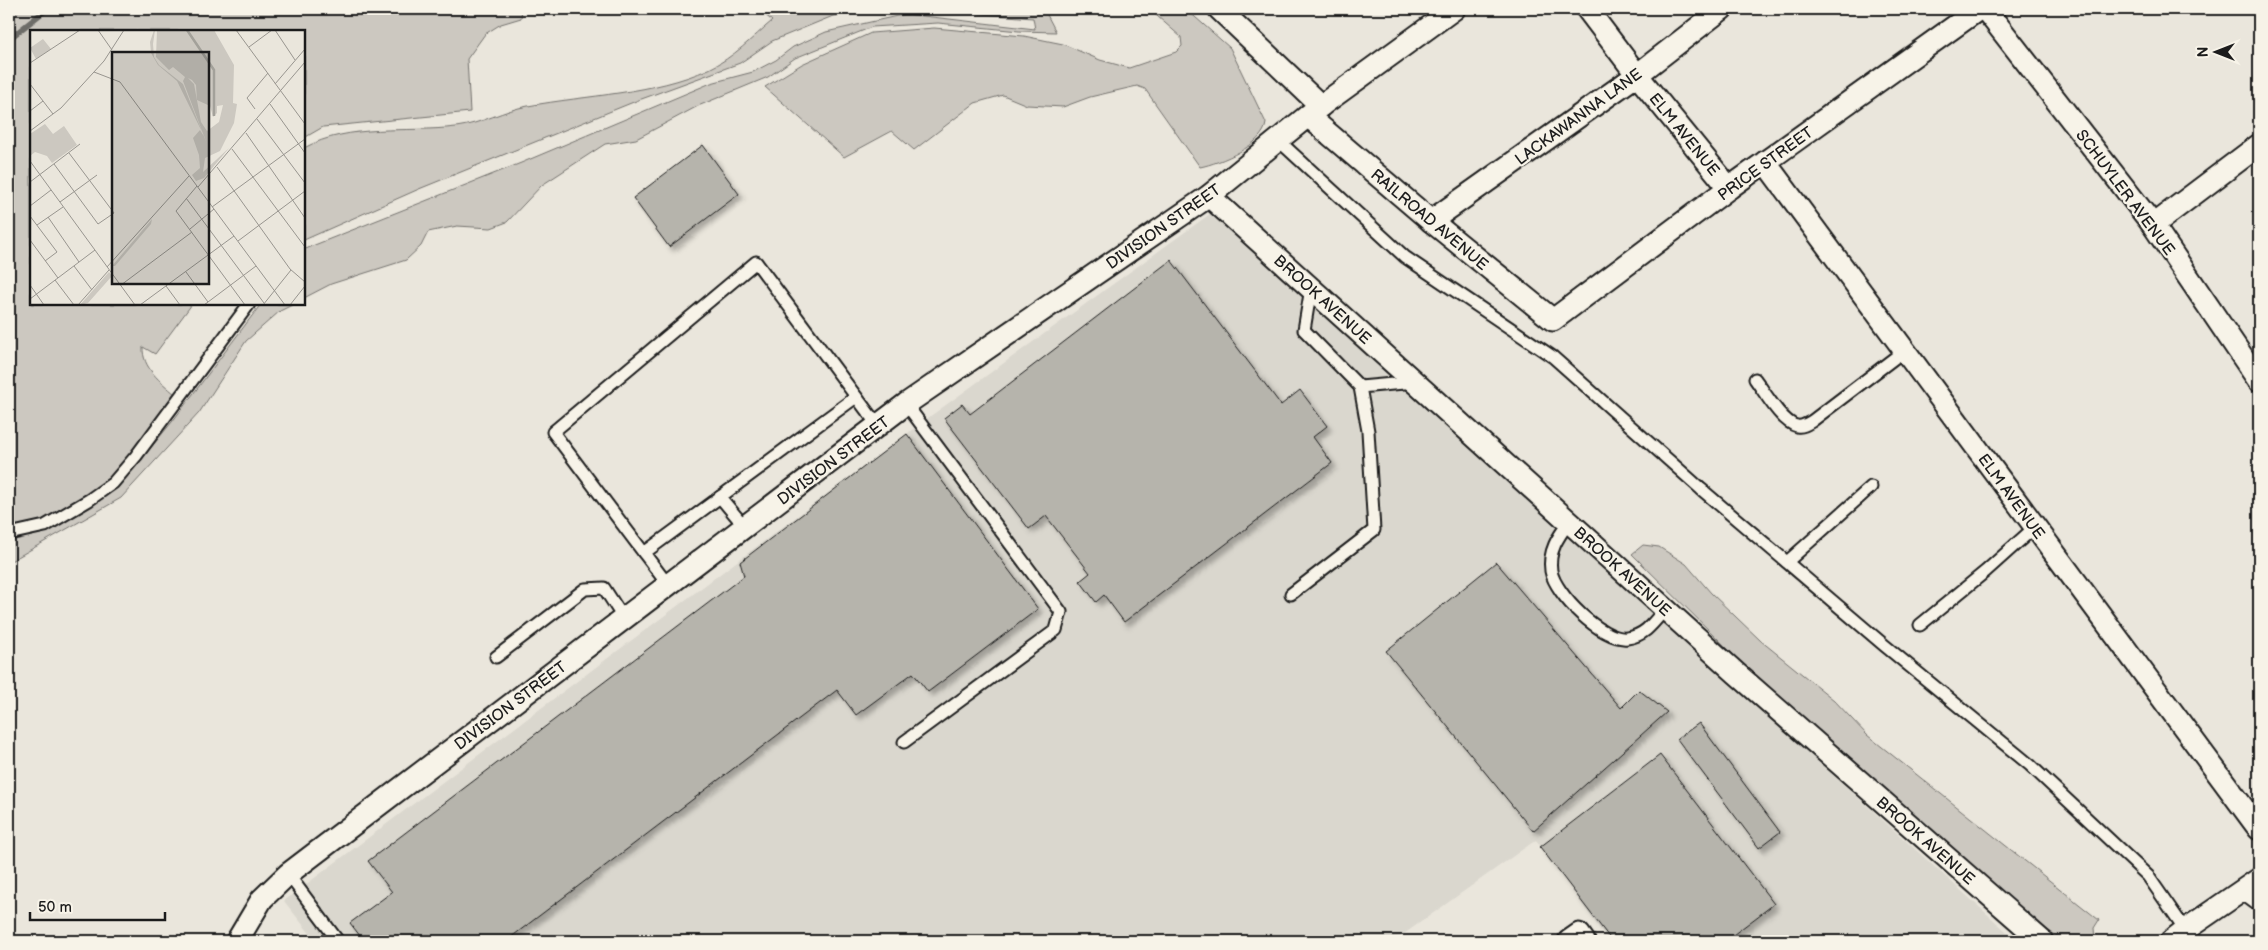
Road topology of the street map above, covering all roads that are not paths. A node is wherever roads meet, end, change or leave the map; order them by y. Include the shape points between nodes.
1 (1219, 9) edge
2 (1454, 9) edge
3 (1586, 9) edge
4 (1722, 9) edge
5 (1979, 9) edge
6 (1985, 9) edge
7 (1637, 75) junction
8 (1314, 111) junction
9 (1278, 140) junction
10 (2259, 145) edge
11 (1765, 162) junction
12 (1729, 188) junction
13 (1209, 196) junction
14 (1431, 221) junction
15 (2153, 225) junction
16 (1311, 288) junction
17 (247, 305) edge
18 (1553, 320) joint
19 (1904, 350) junction
20 (1755, 379) dead end
21 (2259, 381) edge
22 (1415, 382) junction
23 (1360, 387) junction
24 (856, 397) junction
25 (906, 404) junction
26 (878, 426) junction
27 (1871, 487) dead end
28 (720, 497) junction
29 (1569, 522) junction
30 (745, 527) junction
31 (2035, 527) junction
32 (9, 534) edge
33 (644, 553) junction
34 (1787, 562) junction
35 (668, 585) junction
36 (1291, 594) dead end
37 (1665, 609) junction
38 (624, 618) junction
39 (1920, 625) dead end
40 (496, 657) dead end
41 (904, 742) dead end
42 (2259, 829) edge
43 (288, 874) junction
44 (2259, 879) edge
45 (2240, 892) junction
46 (2259, 906) edge
47 (2183, 937) edge
48 (238, 941) edge
49 (338, 941) edge
50 (2042, 941) edge

1 - 8 street, RAILROAD AVENUE
2 - 8 street, DIVISION STREET
3 - 7 street, ELM AVENUE
4 - 7 street, LACKAWANNA LANE
5 - 11 street, PRICE STREET
6 - 15 street, SCHUYLER AVENUE
7 - 12 street, ELM AVENUE
7 - 14 street, LACKAWANNA LANE
8 - 9 street, DIVISION STREET
8 - 14 street, RAILROAD AVENUE
9 - 13 street, DIVISION STREET
9 - 34 lane via 1405,258 1553,357
10 - 15 street
11 - 12 street, PRICE STREET
11 - 19 street, ELM AVENUE
12 - 18 street, PRICE STREET
13 - 16 street, BROOK AVENUE
13 - 25 street, DIVISION STREET
14 - 18 street, RAILROAD AVENUE
15 - 21 street, SCHUYLER AVENUE
16 - 22 street, BROOK AVENUE
16 - 23 lane via 1304,330
17 - 32 lane via 113,483 45,526
19 - 20 lane via 1804,426 1784,417
19 - 31 street, ELM AVENUE
22 - 23 lane
22 - 29 street, BROOK AVENUE
23 - 36 lane via 1368,431 1374,530
24 - 26 lane
24 - 28 lane
24 - 33 lane via 756,262 553,432
25 - 26 street, DIVISION STREET
25 - 41 lane via 1061,612 1056,630
26 - 30 street, DIVISION STREET
27 - 34 lane
28 - 30 lane
28 - 33 lane
29 - 37 street, BROOK AVENUE
29 - 37 lane via 1555,540 1551,558 1551,571 1566,600 1605,633 1616,638 1640,635
30 - 35 street, DIVISION STREET
31 - 39 lane
31 - 42 street, ELM AVENUE
33 - 35 lane
34 - 47 lane via 2030,765 2148,876
35 - 38 street, DIVISION STREET
37 - 50 street, BROOK AVENUE
38 - 40 lane via 604,588 585,589
38 - 43 street, DIVISION STREET
43 - 48 street, DIVISION STREET via 262,899
43 - 49 lane
44 - 45 street
45 - 46 lane
45 - 47 street

